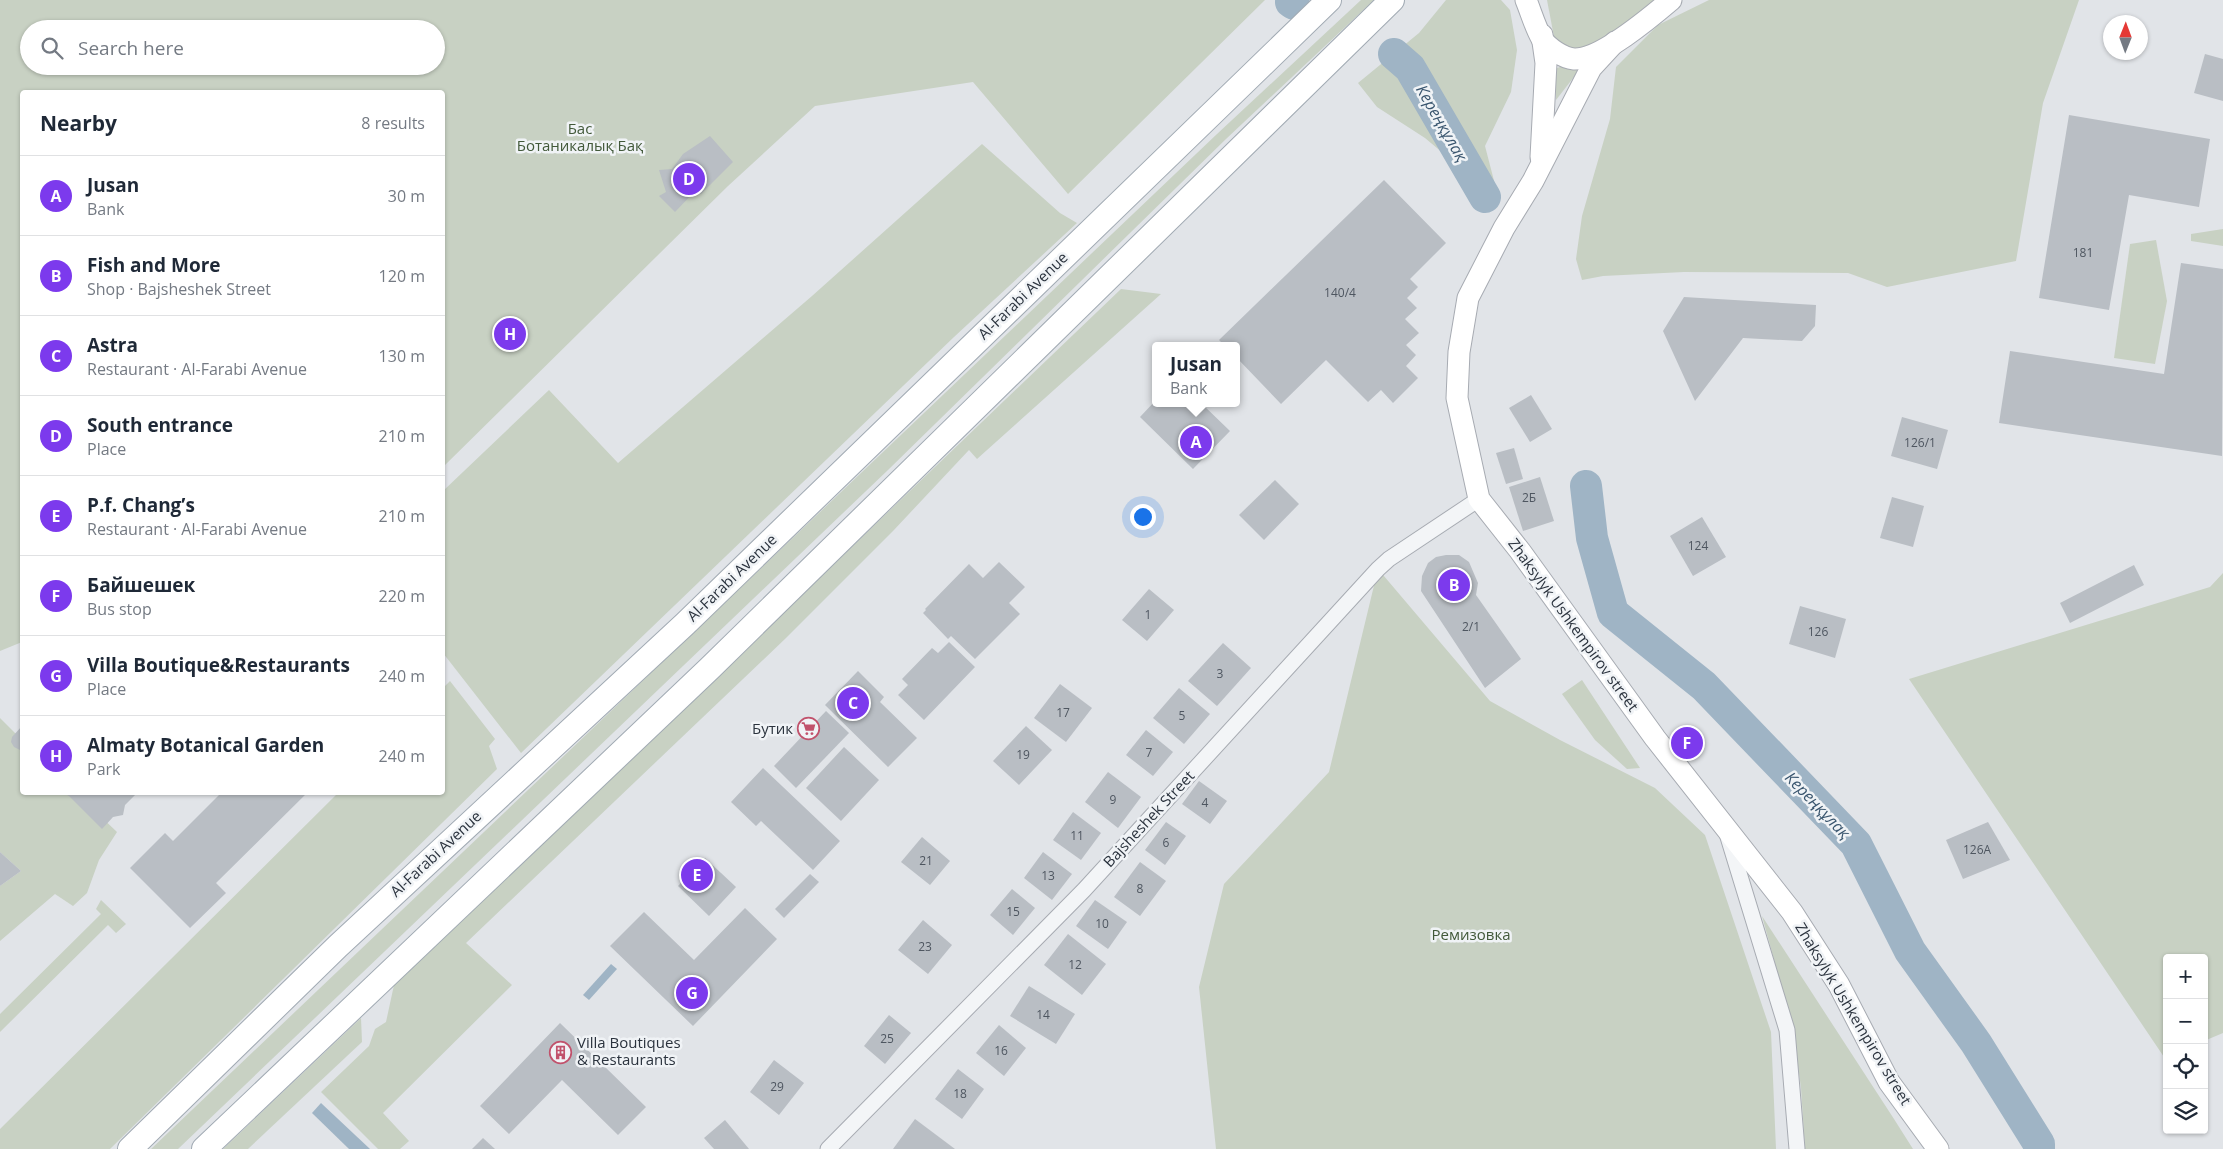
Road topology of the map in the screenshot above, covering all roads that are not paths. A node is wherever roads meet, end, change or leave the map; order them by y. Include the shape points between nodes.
1 (1329, 0) edge
2 (1392, 0) edge
3 (1526, 0) edge
4 (1537, 0) edge
5 (1671, 0) edge
6 (1542, 40) junction
7 (1615, 42) junction
8 (1573, 59) junction
9 (1546, 67) junction
10 (1541, 165) junction
11 (1478, 499) junction
12 (1726, 828) junction
13 (130, 1149) edge
14 (204, 1149) edge
15 (828, 1149) edge
16 (1797, 1149) edge
17 (1938, 1149) edge

1 - 13 main road, Al-Farabi Avenue via 685,624 338,946
2 - 14 main road via 710,668
3 - 6 street
4 - 6 street
5 - 7 street
6 - 8 street via 1557,53
6 - 9 street, Zhaksylyk Ushkempirov street
7 - 8 street
7 - 10 street via 1591,68
8 - 9 street
9 - 10 street, Zhaksylyk Ushkempirov street
10 - 11 street, Zhaksylyk Ushkempirov street via 1468,298 1459,352 1457,398
11 - 12 street, Zhaksylyk Ushkempirov street via 1520,551 1655,738
11 - 15 street, Bajsheshek Street via 1378,568 1084,890
12 - 16 street via 1787,1030
12 - 17 street, Zhaksylyk Ushkempirov street via 1792,912 1839,985 1889,1082

